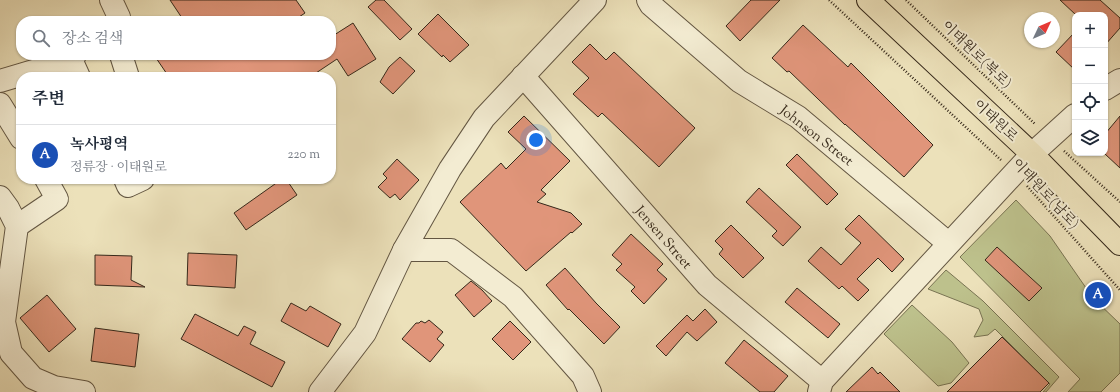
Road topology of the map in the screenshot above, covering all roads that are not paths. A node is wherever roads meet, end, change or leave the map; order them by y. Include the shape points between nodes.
1 (111, 0) edge
2 (595, 0) edge
3 (648, 0) edge
4 (868, 0) edge
5 (118, 16) edge
6 (65, 60) edge
7 (74, 60) edge
8 (123, 60) edge
9 (30, 72) edge
10 (78, 72) edge
11 (127, 72) edge
12 (16, 76) edge
13 (523, 76) junction
14 (1120, 80) edge
15 (0, 81) edge
16 (1108, 87) edge
17 (0, 104) edge
18 (1072, 116) edge
19 (16, 130) edge
20 (1032, 154) junction
21 (49, 184) edge
22 (0, 197) edge
23 (17, 226) junction
24 (948, 243) junction
25 (1120, 244) edge
26 (404, 250) junction
27 (820, 386) edge
28 (84, 392) edge
29 (320, 392) edge
30 (590, 392) edge

1 - 5 lane
2 - 13 lane
3 - 24 lane, Johnson Street via 739,81 798,117
4 - 20 main road, 이태원로
6 - 9 lane
7 - 10 lane
8 - 11 lane
12 - 15 lane
13 - 26 lane via 484,118 450,169
13 - 27 lane, Jensen Street via 707,285
14 - 16 lane
17 - 19 lane
18 - 20 lane via 1042,130
20 - 24 lane
20 - 25 main road, 이태원로
21 - 23 lane via 58,199
22 - 23 lane
23 - 28 lane via 4,322 11,353 33,378 54,387
24 - 27 lane
26 - 29 lane via 365,333
26 - 30 lane via 451,250 513,297 583,376

